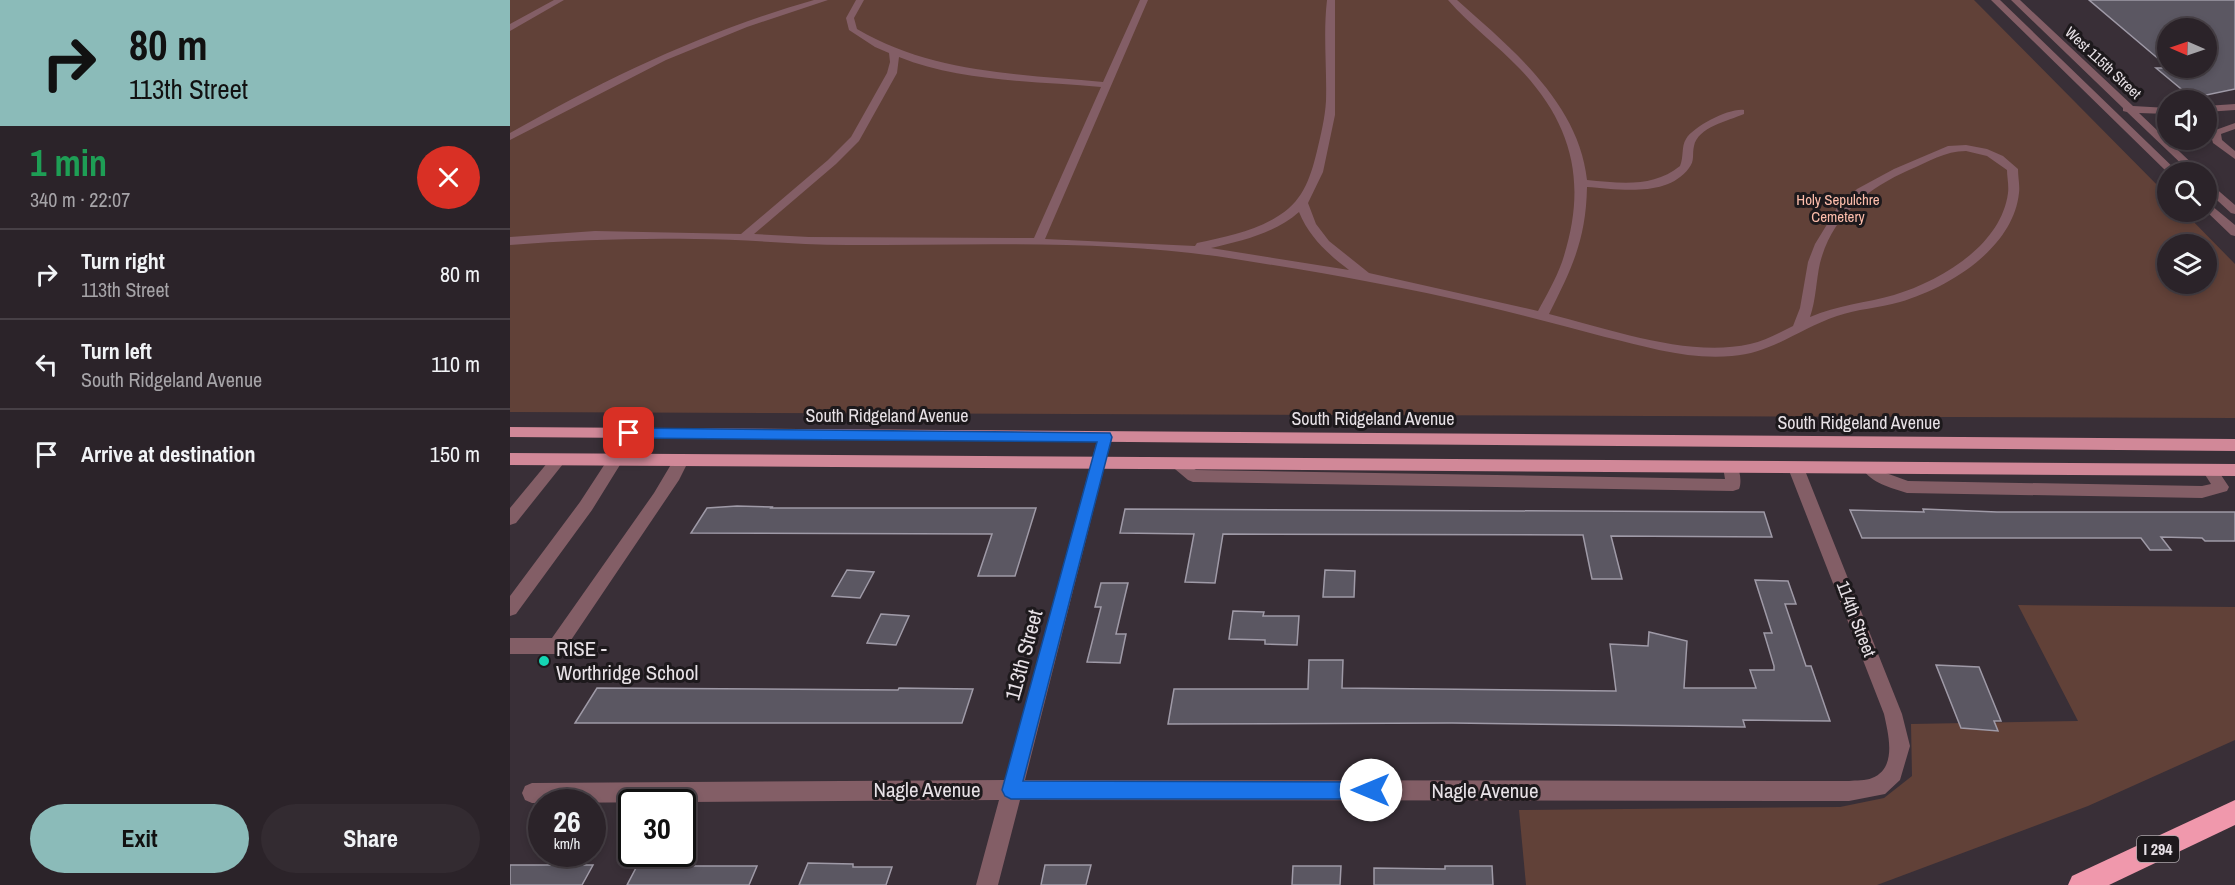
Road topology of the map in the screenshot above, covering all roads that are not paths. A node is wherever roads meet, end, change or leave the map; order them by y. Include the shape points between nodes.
1 (560, 0) edge
2 (824, 0) edge
3 (860, 0) edge
4 (1144, 0) edge
5 (1331, 0) edge
6 (1452, 0) edge
7 (1995, 0) edge
8 (2015, 0) edge
9 (510, 28) edge
10 (894, 53) junction
11 (1107, 85) junction
12 (2230, 108) edge
13 (2106, 109) junction
14 (2131, 109) junction
15 (2157, 110) edge
16 (1740, 112) dead end
17 (2235, 117) edge
18 (2235, 126) edge
19 (510, 137) edge
20 (2235, 156) edge
21 (2162, 162) edge
22 (2186, 162) edge
23 (1582, 183) junction
24 (2217, 194) edge
25 (1302, 202) junction
26 (2235, 211) edge
27 (2217, 215) edge
28 (2235, 232) edge
29 (745, 236) junction
30 (510, 241) edge
31 (1038, 242) junction
32 (1180, 249) junction
33 (1371, 277) junction
34 (1542, 316) junction
35 (1797, 330) junction
36 (510, 432) edge
37 (1105, 437) junction
38 (2235, 445) edge
39 (510, 459) edge
40 (558, 460) junction
41 (615, 460) junction
42 (681, 460) junction
43 (1098, 463) junction
44 (1177, 464) joint
45 (1731, 467) joint
46 (1796, 468) junction
47 (1870, 468) joint
48 (2210, 470) joint
49 (2235, 471) edge
50 (510, 519) edge
51 (510, 609) edge
52 (510, 646) edge
53 (1893, 773) joint
54 (1011, 790) junction
55 (606, 793) edge
56 (2235, 812) edge
57 (987, 885) edge
58 (2081, 885) edge

1 - 9 street
2 - 19 street via 672,55 602,87
3 - 10 street via 850,18 853,30
4 - 11 street
5 - 25 street via 1329,123 1314,183
6 - 23 street via 1515,56 1547,94 1572,140
7 - 13 street, West 115th Street
8 - 14 street, West 115th Street
10 - 11 street via 964,69
10 - 29 street via 892,73 855,139
11 - 31 street
12 - 17 street
13 - 14 street
13 - 21 street, West 115th Street
14 - 15 street
14 - 22 street, West 115th Street
16 - 23 street via 1696,133 1688,147 1689,160 1669,179 1637,185
18 - 20 street via 2214,132 2217,141
23 - 34 street via 1574,245 1556,293
24 - 26 street
25 - 32 street via 1287,216 1248,234
25 - 33 street via 1322,239 1352,267
27 - 28 street
29 - 30 street via 595,235
29 - 31 street via 809,241
31 - 32 street
32 - 33 street
33 - 34 street
34 - 35 street via 1655,345 1712,352 1763,346
35 - 35 street via 1805,317 1812,269 1833,220 1867,187 1946,150 1980,151 2001,159 2012,169 2014,189 2007,216 1988,244 1961,269 1921,290 1822,317
36 - 37 main road, South Ridgeland Avenue
37 - 38 main road, South Ridgeland Avenue
37 - 43 street, 113th Street
39 - 40 main road
40 - 41 main road
40 - 50 street
41 - 42 main road
41 - 51 street
42 - 43 main road
42 - 52 street via 675,476 557,646
43 - 44 main road
43 - 54 street, 113th Street
44 - 45 street via 1193,476 1733,485
45 - 46 main road
46 - 47 main road
46 - 53 street, 114th Street via 1893,714 1900,746
47 - 48 street via 1907,487 2202,492 2222,487
48 - 49 main road
53 - 54 street, Nagle Avenue via 1878,787 1850,791
54 - 55 street, Nagle Avenue
54 - 57 street, 113th Street
56 - 58 highway, I 294

